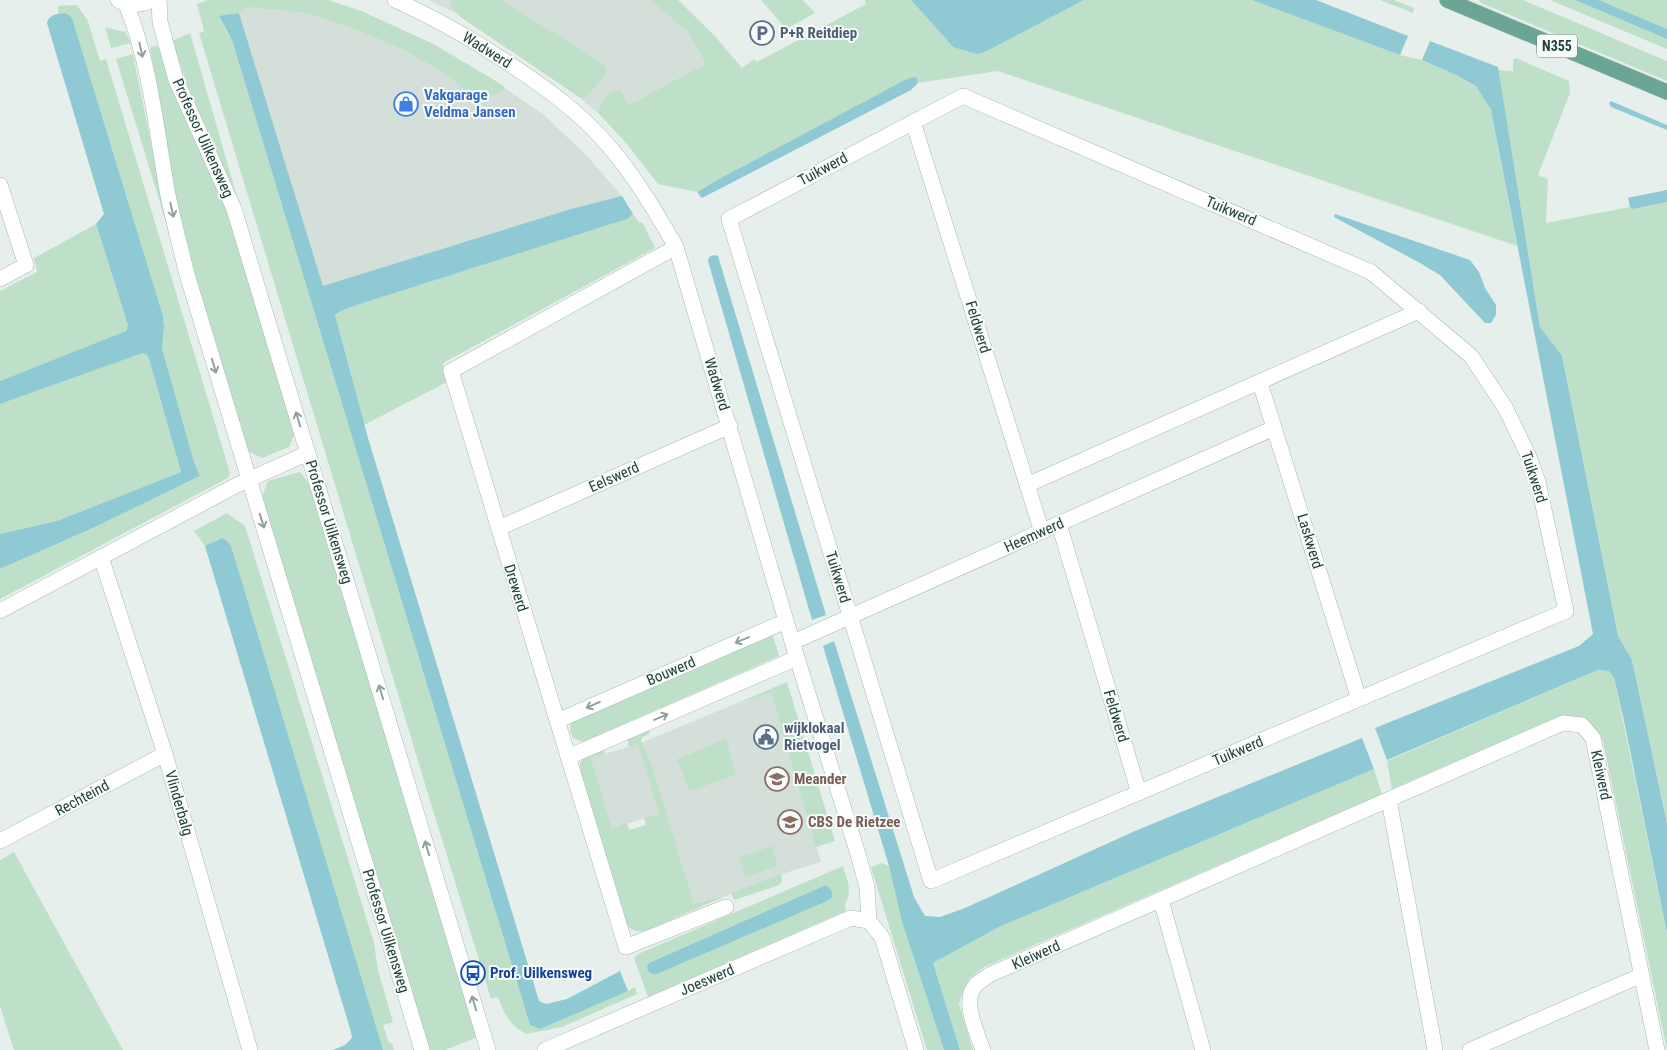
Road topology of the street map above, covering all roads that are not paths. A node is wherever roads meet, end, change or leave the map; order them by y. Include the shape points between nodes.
1 (152, 0) edge
2 (159, 0) edge
3 (395, 0) edge
4 (1447, 0) edge
5 (121, 2) edge
6 (1667, 92) edge
7 (914, 122) junction
8 (0, 186) edge
9 (676, 247) junction
10 (0, 278) edge
11 (1420, 311) junction
12 (1260, 382) junction
13 (730, 426) junction
14 (1274, 428) junction
15 (308, 452) junction
16 (249, 480) junction
17 (1027, 485) junction
18 (1059, 524) junction
19 (498, 528) junction
20 (1042, 532) junction
21 (101, 557) junction
22 (0, 611) edge
23 (850, 617) junction
24 (786, 621) junction
25 (793, 642) junction
26 (798, 658) junction
27 (1359, 699) junction
28 (557, 721) junction
29 (165, 754) junction
30 (568, 756) junction
31 (1140, 793) junction
32 (1389, 800) junction
33 (0, 841) edge
34 (1161, 900) junction
35 (726, 907) dead end
36 (869, 921) junction
37 (1642, 975) junction
38 (250, 1050) edge
39 (422, 1050) edge
40 (488, 1050) edge
41 (545, 1050) edge
42 (916, 1050) edge
43 (983, 1050) edge
44 (1203, 1050) edge
45 (1435, 1050) edge
46 (1470, 1050) edge
47 (1657, 1050) edge

1 - 5 street via 137,5
15 -> 2 street, Professor Uilkensweg via 234,209 176,80 160,22
3 - 9 street, Wadwerd via 486,49 544,86 578,113 613,151 649,201
4 - 6 main road, N355
5 -> 16 street, Professor Uilkensweg via 135,27 186,271
7 - 11 street, Tuikwerd via 963,96 1372,272
7 - 17 street, Feldwerd
7 - 23 street, Tuikwerd via 730,218
8 - 10 street via 26,265
9 - 13 street, Wadwerd
9 - 19 street, Drewerd via 451,372
11 - 12 street
11 - 27 street, Tuikwerd via 1471,356 1490,382 1518,433 1538,482 1566,611
12 - 14 street, Laskwerd
12 - 17 street
13 - 19 street, Eelswerd
13 - 24 street, Wadwerd
14 - 18 street, Heemwerd
14 - 27 street, Laskwerd
15 - 16 street
40 -> 15 street, Professor Uilkensweg
16 - 21 street
16 -> 39 street, Professor Uilkensweg
17 - 20 street, Feldwerd
18 - 20 street, Heemwerd
18 - 31 street, Feldwerd
19 - 28 street, Drewerd
20 - 23 street, Heemwerd
21 - 22 street
21 - 29 street, Vlinderbalg
23 - 25 street, Heemwerd
23 - 31 street, Tuikwerd via 931,881
24 - 25 street, Wadwerd
24 -> 28 street, Bouwerd
25 - 26 street, Wadwerd
30 -> 26 street
26 - 36 street, Wadwerd via 867,887
27 - 31 street, Tuikwerd
28 - 30 street, Drewerd
29 - 33 street, Rechteind
29 - 38 street, Vlinderbalg
30 - 35 street, Drewerd via 626,947
32 - 34 street, Kleiwerd
32 - 37 street, Kleiwerd via 1563,723 1582,725 1593,738
32 - 45 street
34 - 43 street, Kleiwerd via 989,976 975,986 969,998
34 - 44 street
36 - 41 street, Joeswerd via 850,918
36 - 42 street via 882,937
37 - 46 street
37 - 47 street, Kleiwerd

